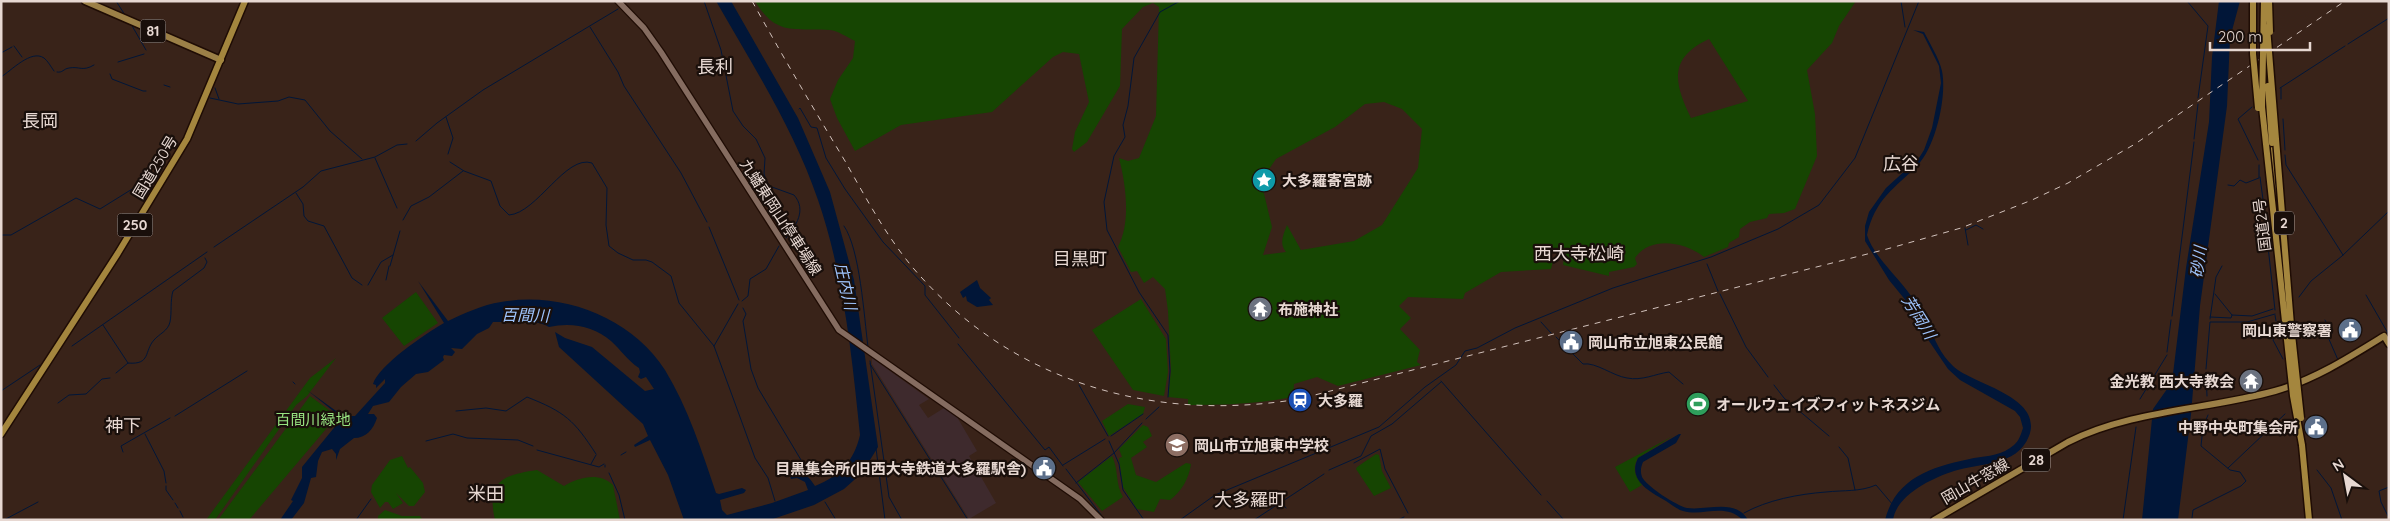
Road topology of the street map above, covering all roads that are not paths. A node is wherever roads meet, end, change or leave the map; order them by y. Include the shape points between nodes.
1 (85, 1) edge
2 (245, 1) edge
3 (618, 1) edge
4 (2253, 1) edge
5 (2266, 1) edge
6 (2267, 32) junction
7 (2262, 54) junction
8 (221, 60) junction
9 (2276, 128) junction
10 (2267, 159) junction
11 (2275, 186) junction
12 (2276, 270) dead end
13 (2290, 273) dead end
14 (2389, 344) edge
15 (1, 434) edge
16 (2302, 445) junction
17 (1101, 520) edge
18 (1934, 520) edge
19 (2309, 520) edge

1 - 8 main road, 81
2 - 8 highway, 国道250号 / 250
3 - 17 main road, 九蟠東岡山停車場線 via 660,50 846,336 1080,499
4 - 10 highway, bridge via 2254,76
5 - 6 highway, 国道2号 / 2, bridge
5 - 7 highway, 国道2号 / 2, bridge
5 - 9 highway, bridge
6 - 9 highway, 国道2号 / 2, bridge
6 - 11 highway, bridge via 2266,66
7 - 10 highway, 国道2号 / 2, bridge via 2262,107
7 - 11 highway, bridge
8 - 15 highway, 国道250号 / 250 via 194,123 162,180
9 - 16 highway, 国道2号 / 2, bridge
10 - 16 highway, 国道2号 / 2, bridge via 2293,396
11 - 12 highway
11 - 13 highway via 2281,237
14 - 18 main road, 岡山牛窓線 / 28 via 2384,336 2339,363 2288,387 2110,425 2074,439
16 - 19 highway, 国道2号 / 2

